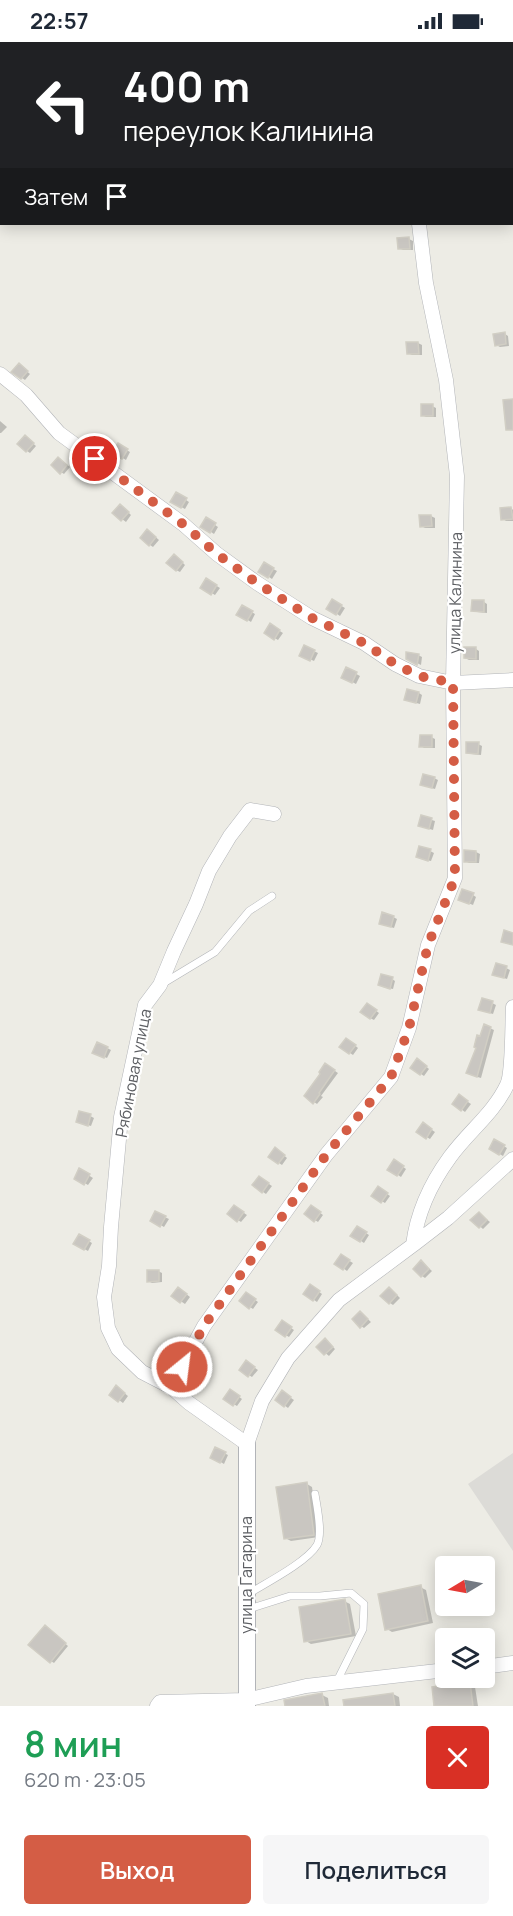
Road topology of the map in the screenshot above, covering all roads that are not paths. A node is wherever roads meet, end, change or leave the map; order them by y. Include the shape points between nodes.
1 (419, 225) edge
2 (0, 374) edge
3 (513, 680) edge
4 (453, 683) junction
5 (274, 813) dead end
6 (272, 896) dead end
7 (160, 985) junction
8 (513, 1007) edge
9 (513, 1159) edge
10 (413, 1245) junction
11 (171, 1387) junction
12 (247, 1444) junction
13 (315, 1494) dead end
14 (246, 1602) junction
15 (513, 1663) edge
16 (495, 1665) edge
17 (435, 1671) edge
18 (336, 1682) junction
19 (247, 1703) edge
20 (157, 1706) edge

1 - 4 street, улица Калинина via 426,283 446,380 457,476
2 - 4 street via 26,395 59,433 257,583 395,664 419,676
3 - 4 street
4 - 11 street, улица Калинина via 455,878 428,945 409,1028 391,1077 326,1155 210,1317
5 - 7 street, Рябиновая улица via 250,810 230,836 209,871
6 - 7 lane via 249,911 215,952
7 - 11 street, Рябиновая улица via 145,1005 121,1117 104,1297 108,1328 118,1349 142,1372
8 - 10 street via 508,1083 487,1115 451,1156 430,1190 415,1224
9 - 10 street
10 - 12 street via 339,1300 288,1358 262,1401
11 - 12 street
12 - 14 street, улица Гагарина
13 - 14 lane via 320,1524 318,1544 303,1560
14 - 18 lane via 351,1593 364,1604 363,1629
14 - 19 street, улица Гагарина
15 - 16 street
17 - 18 street
18 - 19 street
19 - 20 street via 160,1702

